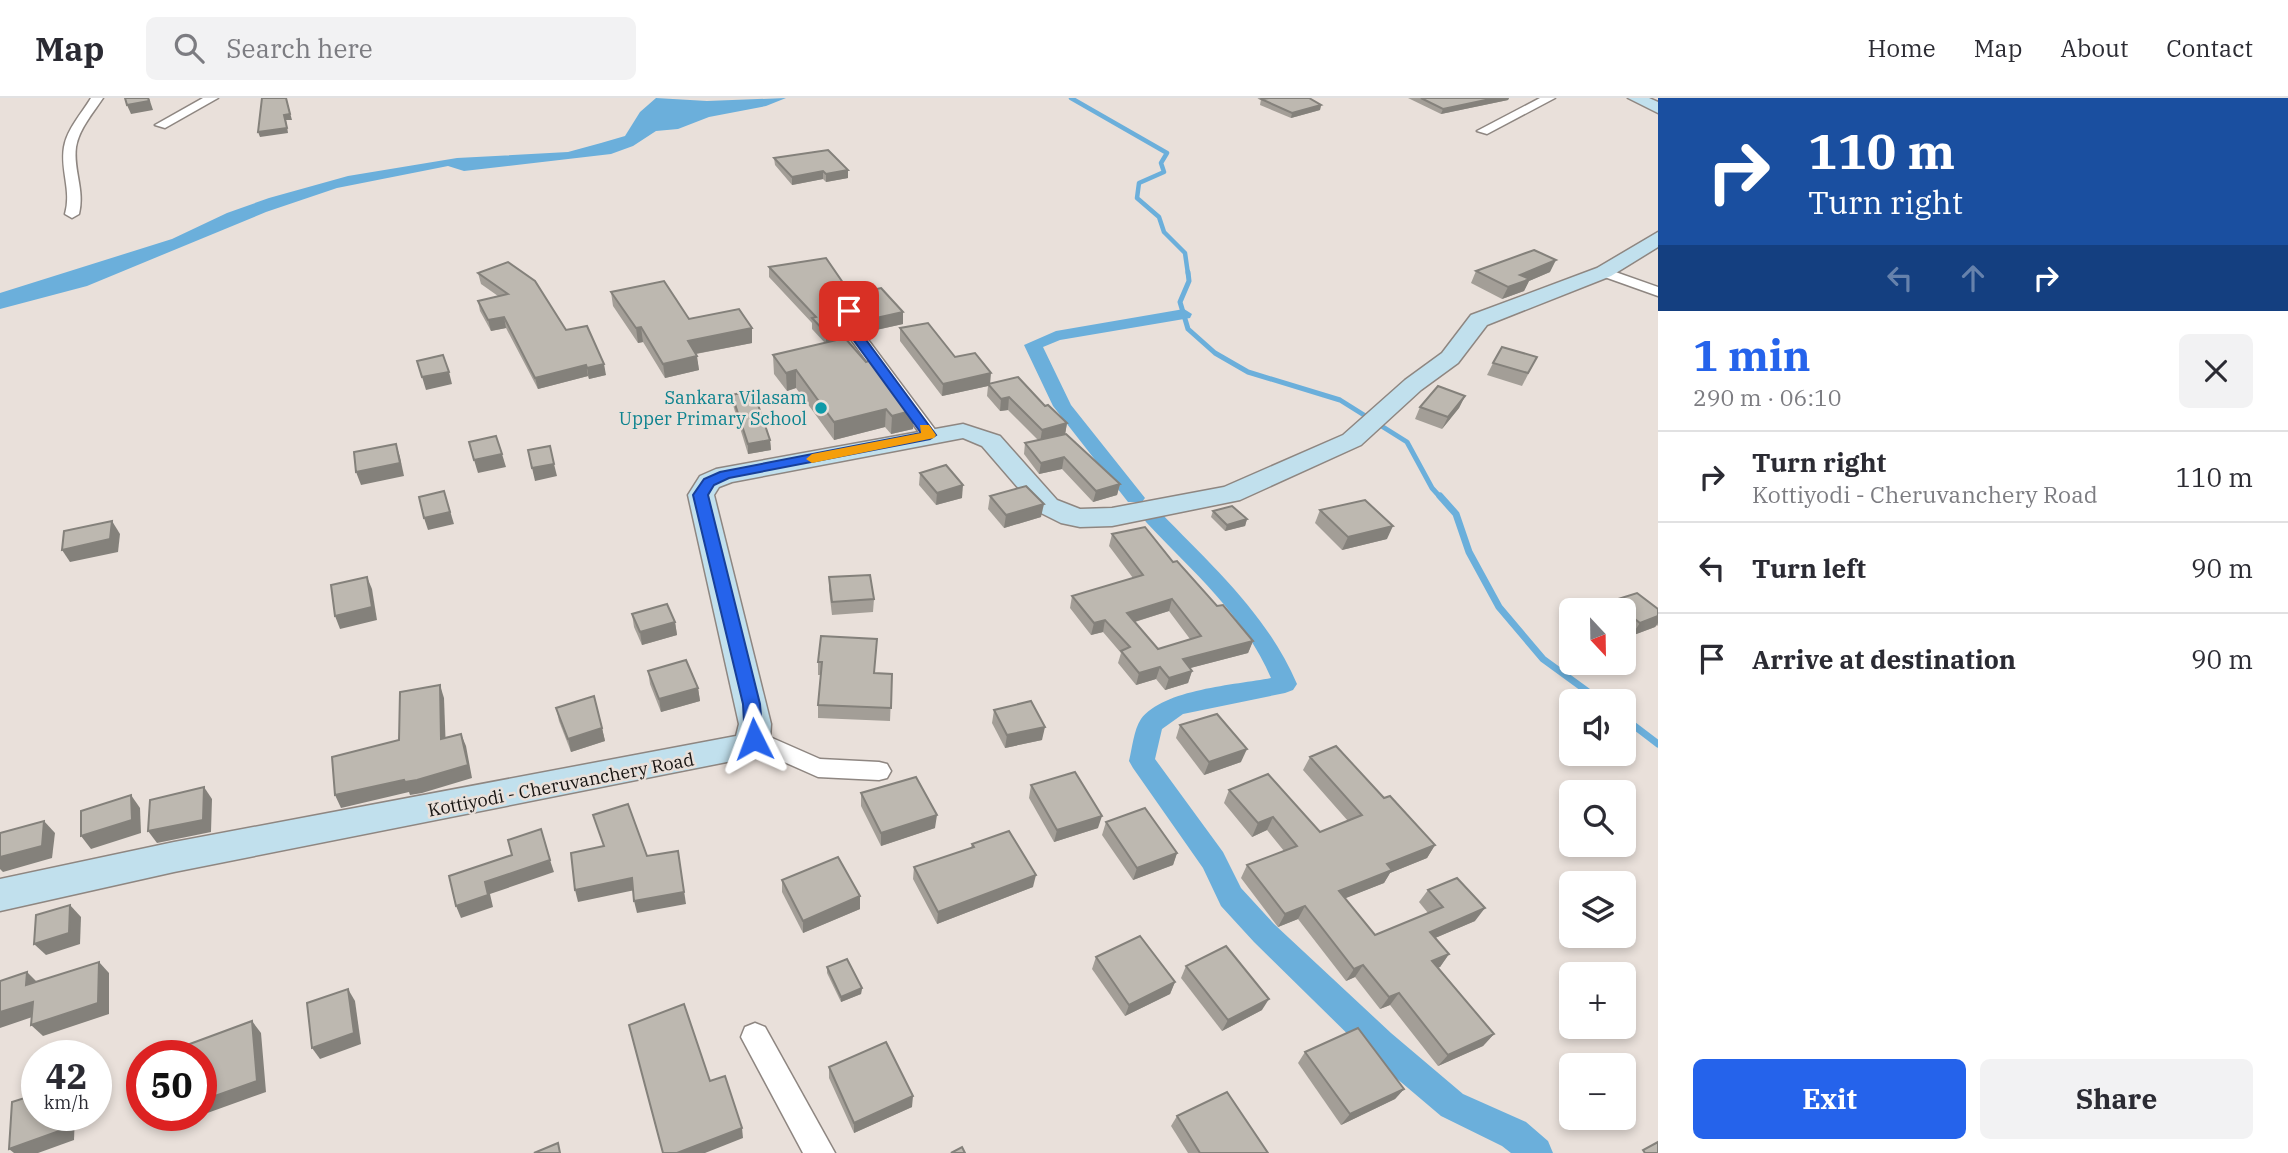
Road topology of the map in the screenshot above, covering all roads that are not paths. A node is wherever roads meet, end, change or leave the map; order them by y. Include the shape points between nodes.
1 (97, 98) edge
2 (212, 98) edge
3 (1549, 98) edge
4 (1636, 98) edge
5 (1658, 108) edge
6 (161, 125) dead end
7 (1483, 131) dead end
8 (72, 214) dead end
9 (1658, 238) edge
10 (1604, 272) junction
11 (1658, 292) edge
12 (849, 311) dead end
13 (930, 435) junction
14 (754, 739) junction
15 (879, 771) dead end
16 (0, 895) edge
17 (755, 1037) dead end
18 (820, 1153) edge

1 - 8 street via 70,145 77,191
2 - 6 street
3 - 7 street
4 - 5 main road
9 - 10 main road
10 - 11 street
10 - 13 main road via 1479,320 1450,358 1352,440 1231,494 1112,517 1080,518 1048,506 991,441 963,431
12 - 13 street via 858,338
13 - 14 main road via 725,475 709,482 701,495 749,691
14 - 15 street via 818,768
14 - 16 main road, Kottiyodi - Cheruvanchery Road via 726,753 174,857
17 - 18 street

